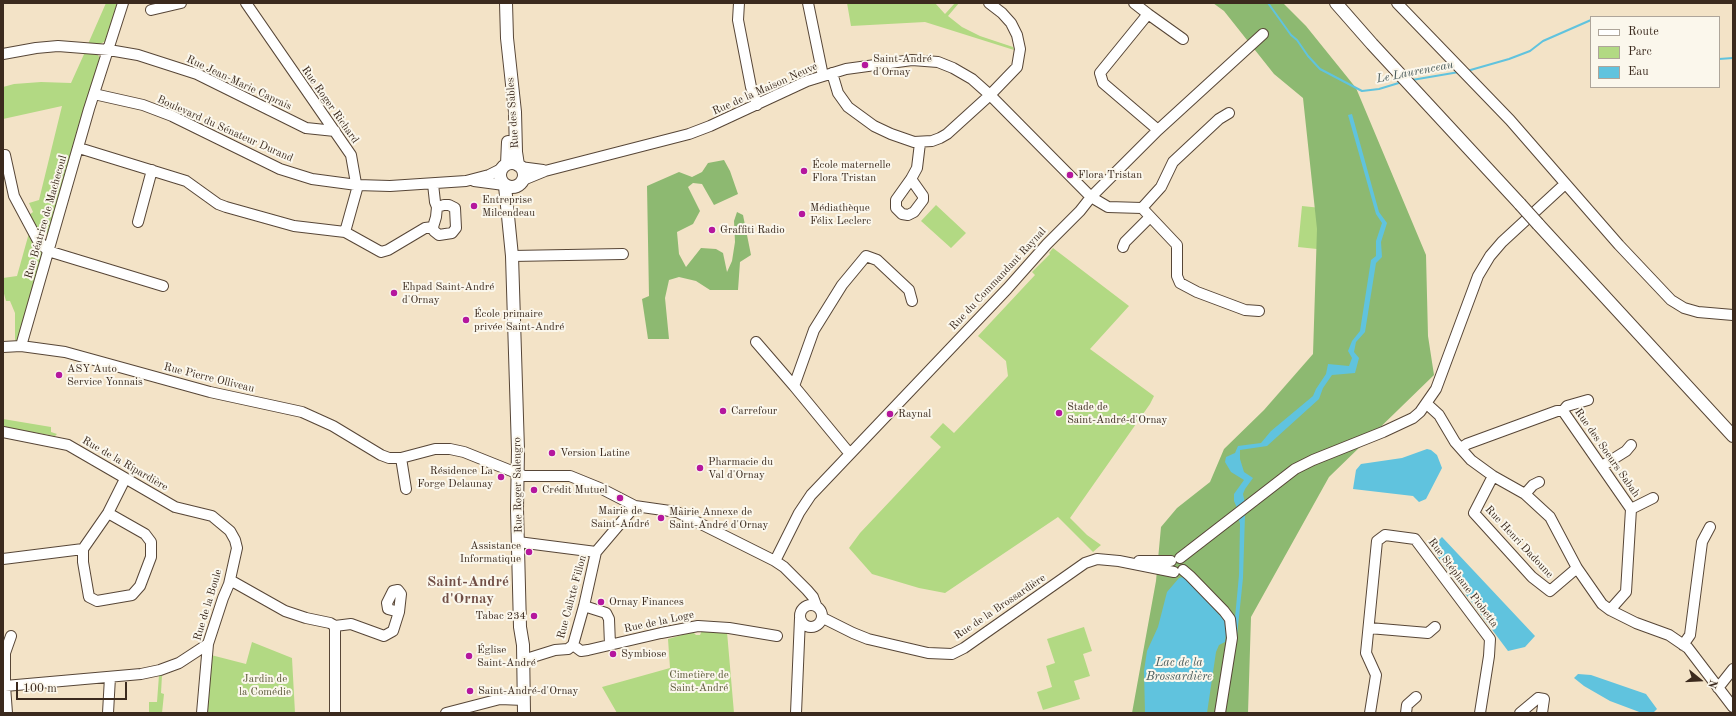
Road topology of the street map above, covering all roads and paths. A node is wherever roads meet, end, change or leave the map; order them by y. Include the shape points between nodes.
1 (123, 3) edge
2 (181, 3) edge
3 (246, 3) edge
4 (506, 3) edge
5 (739, 3) edge
6 (808, 3) edge
7 (989, 3) edge
8 (1134, 3) edge
9 (1336, 3) edge
10 (1397, 3) edge
11 (151, 10) dead end
12 (1148, 14) junction
13 (1263, 34) dead end
14 (1183, 39) dead end
15 (109, 50) junction
16 (3, 54) edge
17 (827, 74) junction
18 (94, 94) junction
19 (990, 95) junction
20 (757, 105) junction
21 (1229, 113) dead end
22 (1158, 130) junction
23 (335, 131) junction
24 (920, 143) junction
25 (79, 148) junction
26 (3, 155) edge
27 (512, 167) junction
28 (152, 170) junction
29 (545, 171) junction
30 (911, 179) dead end
31 (466, 180) junction
32 (520, 183) junction
33 (433, 184) junction
34 (1565, 184) junction
35 (504, 185) junction
36 (357, 186) junction
37 (1091, 197) junction
38 (437, 207) junction
39 (1142, 208) junction
40 (1150, 217) junction
41 (138, 222) dead end
42 (432, 227) junction
43 (345, 232) junction
44 (1123, 247) dead end
45 (48, 251) junction
46 (622, 254) dead end
47 (512, 256) junction
48 (163, 286) dead end
49 (912, 301) dead end
50 (1259, 311) dead end
51 (1733, 314) edge
52 (756, 342) dead end
53 (21, 346) junction
54 (3, 347) edge
55 (794, 386) junction
56 (1588, 400) dead end
57 (1426, 404) junction
58 (1563, 412) junction
59 (3, 432) edge
60 (1733, 436) edge
61 (1631, 445) dead end
62 (1461, 448) junction
63 (850, 454) junction
64 (401, 458) junction
65 (1602, 466) junction
66 (518, 472) junction
67 (1494, 476) junction
68 (125, 479) junction
69 (1539, 482) dead end
70 (406, 489) dead end
71 (1525, 494) junction
72 (1653, 498) dead end
73 (635, 506) junction
74 (1631, 509) junction
75 (108, 513) junction
76 (1710, 527) dead end
77 (230, 531) joint
78 (518, 542) junction
79 (83, 549) junction
80 (596, 552) junction
81 (3, 559) edge
82 (1176, 559) junction
83 (775, 561) junction
84 (1119, 562) junction
85 (1576, 568) junction
86 (1179, 571) junction
87 (230, 580) junction
88 (800, 585) junction
89 (816, 605) junction
90 (584, 606) junction
91 (805, 606) junction
92 (1610, 610) junction
93 (399, 612) dead end
94 (800, 618) junction
95 (823, 618) junction
96 (335, 626) junction
97 (814, 627) junction
98 (1435, 627) dead end
99 (1369, 628) junction
100 (11, 636) dead end
101 (777, 636) dead end
102 (208, 644) junction
103 (573, 645) junction
104 (610, 645) junction
105 (1683, 645) junction
106 (800, 648) junction
107 (523, 660) junction
108 (1733, 669) edge
109 (110, 677) junction
110 (5, 686) junction
111 (1718, 688) junction
112 (1416, 697) dead end
113 (524, 700) junction
114 (1733, 707) edge
115 (7, 713) edge
116 (108, 713) edge
117 (202, 713) edge
118 (336, 713) edge
119 (446, 713) edge
120 (524, 713) edge
121 (796, 713) edge
122 (1220, 713) edge
123 (1370, 713) edge
124 (1406, 713) edge
125 (1480, 713) edge
126 (1524, 713) edge
127 (1542, 713) edge

1 - 15 street, Rue Béatrice de Machecoul
2 - 11 street
3 - 23 street, Rue Roger Richard
4 - 27 main road, Rue des Sables via 515,112 516,152
5 - 20 street via 738,20 751,88
6 - 17 street
7 - 19 street via 1011,23 1020,49 1017,67
8 - 12 street
9 - 60 main road, bridge
10 - 34 street via 1510,120
12 - 14 street
12 - 22 street via 1100,73 1102,83
13 - 22 street, Rue du Commandant Raynal
15 - 16 street, Rue Jean-Marie Caprais via 58,46
15 - 18 street, Rue Béatrice de Machecoul
15 - 23 street, Rue Jean-Marie Caprais via 138,54 197,74 306,128
17 - 19 street, Rue de la Maison Neuve via 889,62 938,62 972,78
17 - 20 street, Rue de la Maison Neuve
17 - 24 street via 848,107 874,126 902,139
18 - 25 street, Rue Béatrice de Machecoul
18 - 36 street, Boulevard du Sénateur Durand via 143,105 172,116 280,169 312,179
19 - 24 street via 947,134
19 - 37 street, Rue de la Maison Neuve
20 - 29 street, Rue de la Maison Neuve via 689,134
21 - 39 street via 1219,119 1173,162 1161,187
22 - 37 street, Rue du Commandant Raynal
23 - 36 street, Rue Roger Richard via 350,155
24 - 30 street via 916,168
25 - 28 street
25 - 45 street, Rue Béatrice de Machecoul
26 - 45 street via 14,196 37,239
27 - 29 street, Rue de la Maison Neuve
27 - 31 street, Boulevard du Sénateur Durand
27 - 32 main road via 523,174
27 - 35 main road via 500,177
28 - 41 street
28 - 43 street via 186,181 226,207 294,226
29 - 32 street, Rue de la Maison Neuve
31 - 33 street, Boulevard du Sénateur Durand
31 - 35 street, Boulevard du Sénateur Durand
32 - 35 main road via 512,188
32 - 47 main road, Rue Roger Salengro via 514,198 515,229
33 - 36 street, Boulevard du Sénateur Durand
33 - 38 street
34 - 51 street via 1670,300 1698,312
34 - 57 street via 1490,256 1478,276 1438,383
35 - 47 main road, Rue Roger Salengro
36 - 43 street, Rue Roger Richard
37 - 39 street, Rue de la Maison Neuve via 1108,207
37 - 63 street, Rue du Commandant Raynal
38 - 42 street
38 - 42 street via 450,205 455,208 456,228 452,233 439,235
39 - 40 street
40 - 44 street
40 - 50 street via 1177,245 1177,276 1180,283 1245,310
42 - 43 street via 425,228 382,252
45 - 48 street
45 - 53 street, Rue Béatrice de Machecoul
46 - 47 street
47 - 66 main road, Rue Roger Salengro
49 - 55 street via 909,290 877,260 866,256 842,285 814,330
52 - 55 street
53 - 54 street, Rue Pierre Olliveau
53 - 64 street, Rue Pierre Olliveau via 70,353 210,392 302,412 332,426 381,455
55 - 63 street
56 - 58 street via 1567,406
57 - 62 street via 1439,415
57 - 82 street via 1413,418 1295,469
58 - 62 street, Rue des Soeurs Sabah via 1557,411
58 - 65 street, Rue des Soeurs Sabah
59 - 68 street, Rue de la Ripardière via 68,445
61 - 65 street
62 - 67 street via 1471,460
63 - 83 street, Rue du Commandant Raynal via 811,495
64 - 66 street, Rue Pierre Olliveau via 435,449 450,449
64 - 70 street
65 - 74 street, Rue des Soeurs Sabah
66 - 73 street, Rue Pierre Olliveau via 524,476 570,476
66 - 78 main road, Rue Roger Salengro
67 - 71 street
67 - 85 street, Rue Henri Dadoune via 1474,514 1532,577 1550,592
68 - 75 street
68 - 77 street, Rue de la Ripardière via 175,507 212,516
69 - 71 street
71 - 85 street via 1550,517
72 - 74 street
73 - 80 street
73 - 83 street, Rue Pierre Olliveau via 677,512
74 - 92 street, Rue des Soeurs Sabah via 1626,592
75 - 79 street
75 - 79 street via 145,534 151,542 152,557 140,586 132,595 97,601 89,597
76 - 105 street via 1702,542 1690,635
77 - 87 street, Rue de la Boule via 237,548
78 - 80 street
78 - 107 main road, Rue Roger Salengro
79 - 81 street
80 - 90 street, Rue Calixte Fillon
82 - 84 street
82 - 86 street via 1170,567
83 - 88 street
84 - 86 street
84 - 95 street, Rue de la Brossardière via 1097,559 1085,563 952,654 928,653 868,638
85 - 92 street via 1596,598
86 - 122 street via 1190,576 1230,619 1232,638
87 - 96 street via 285,611
87 - 102 street, Rue de la Boule
88 - 89 street via 813,597
88 - 91 street
89 - 91 street
89 - 95 street via 822,611
90 - 103 street, Rue Calixte Fillon
90 - 104 street via 606,613 609,619
91 - 94 street
92 - 105 street via 1669,635
93 - 96 street via 393,631 384,636 351,624
94 - 97 street via 807,626
94 - 106 street
95 - 97 street via 820,624
96 - 118 street
97 - 106 street via 805,636
98 - 99 street via 1428,633
99 - 123 street, Rue Stéphane Piobetta via 1366,654 1376,675
99 - 125 street, Rue Stéphane Piobetta via 1377,542 1384,535 1415,539 1490,639
100 - 110 street via 5,654
101 - 104 street, Rue de la Loge via 698,626
102 - 109 street via 179,663 160,670
102 - 117 street, Rue de la Boule
103 - 104 street, Rue de la Loge via 581,651
103 - 107 street, Rue Calixte Fillon via 568,649 555,650
105 - 111 street
106 - 121 street
107 - 113 main road, Rue Roger Salengro
108 - 111 street
109 - 110 street
109 - 116 street
110 - 115 street
111 - 114 street
112 - 124 street via 1407,705
113 - 119 street via 500,699
113 - 120 main road, Rue Roger Salengro
126 - 127 street via 1538,698 1544,699

